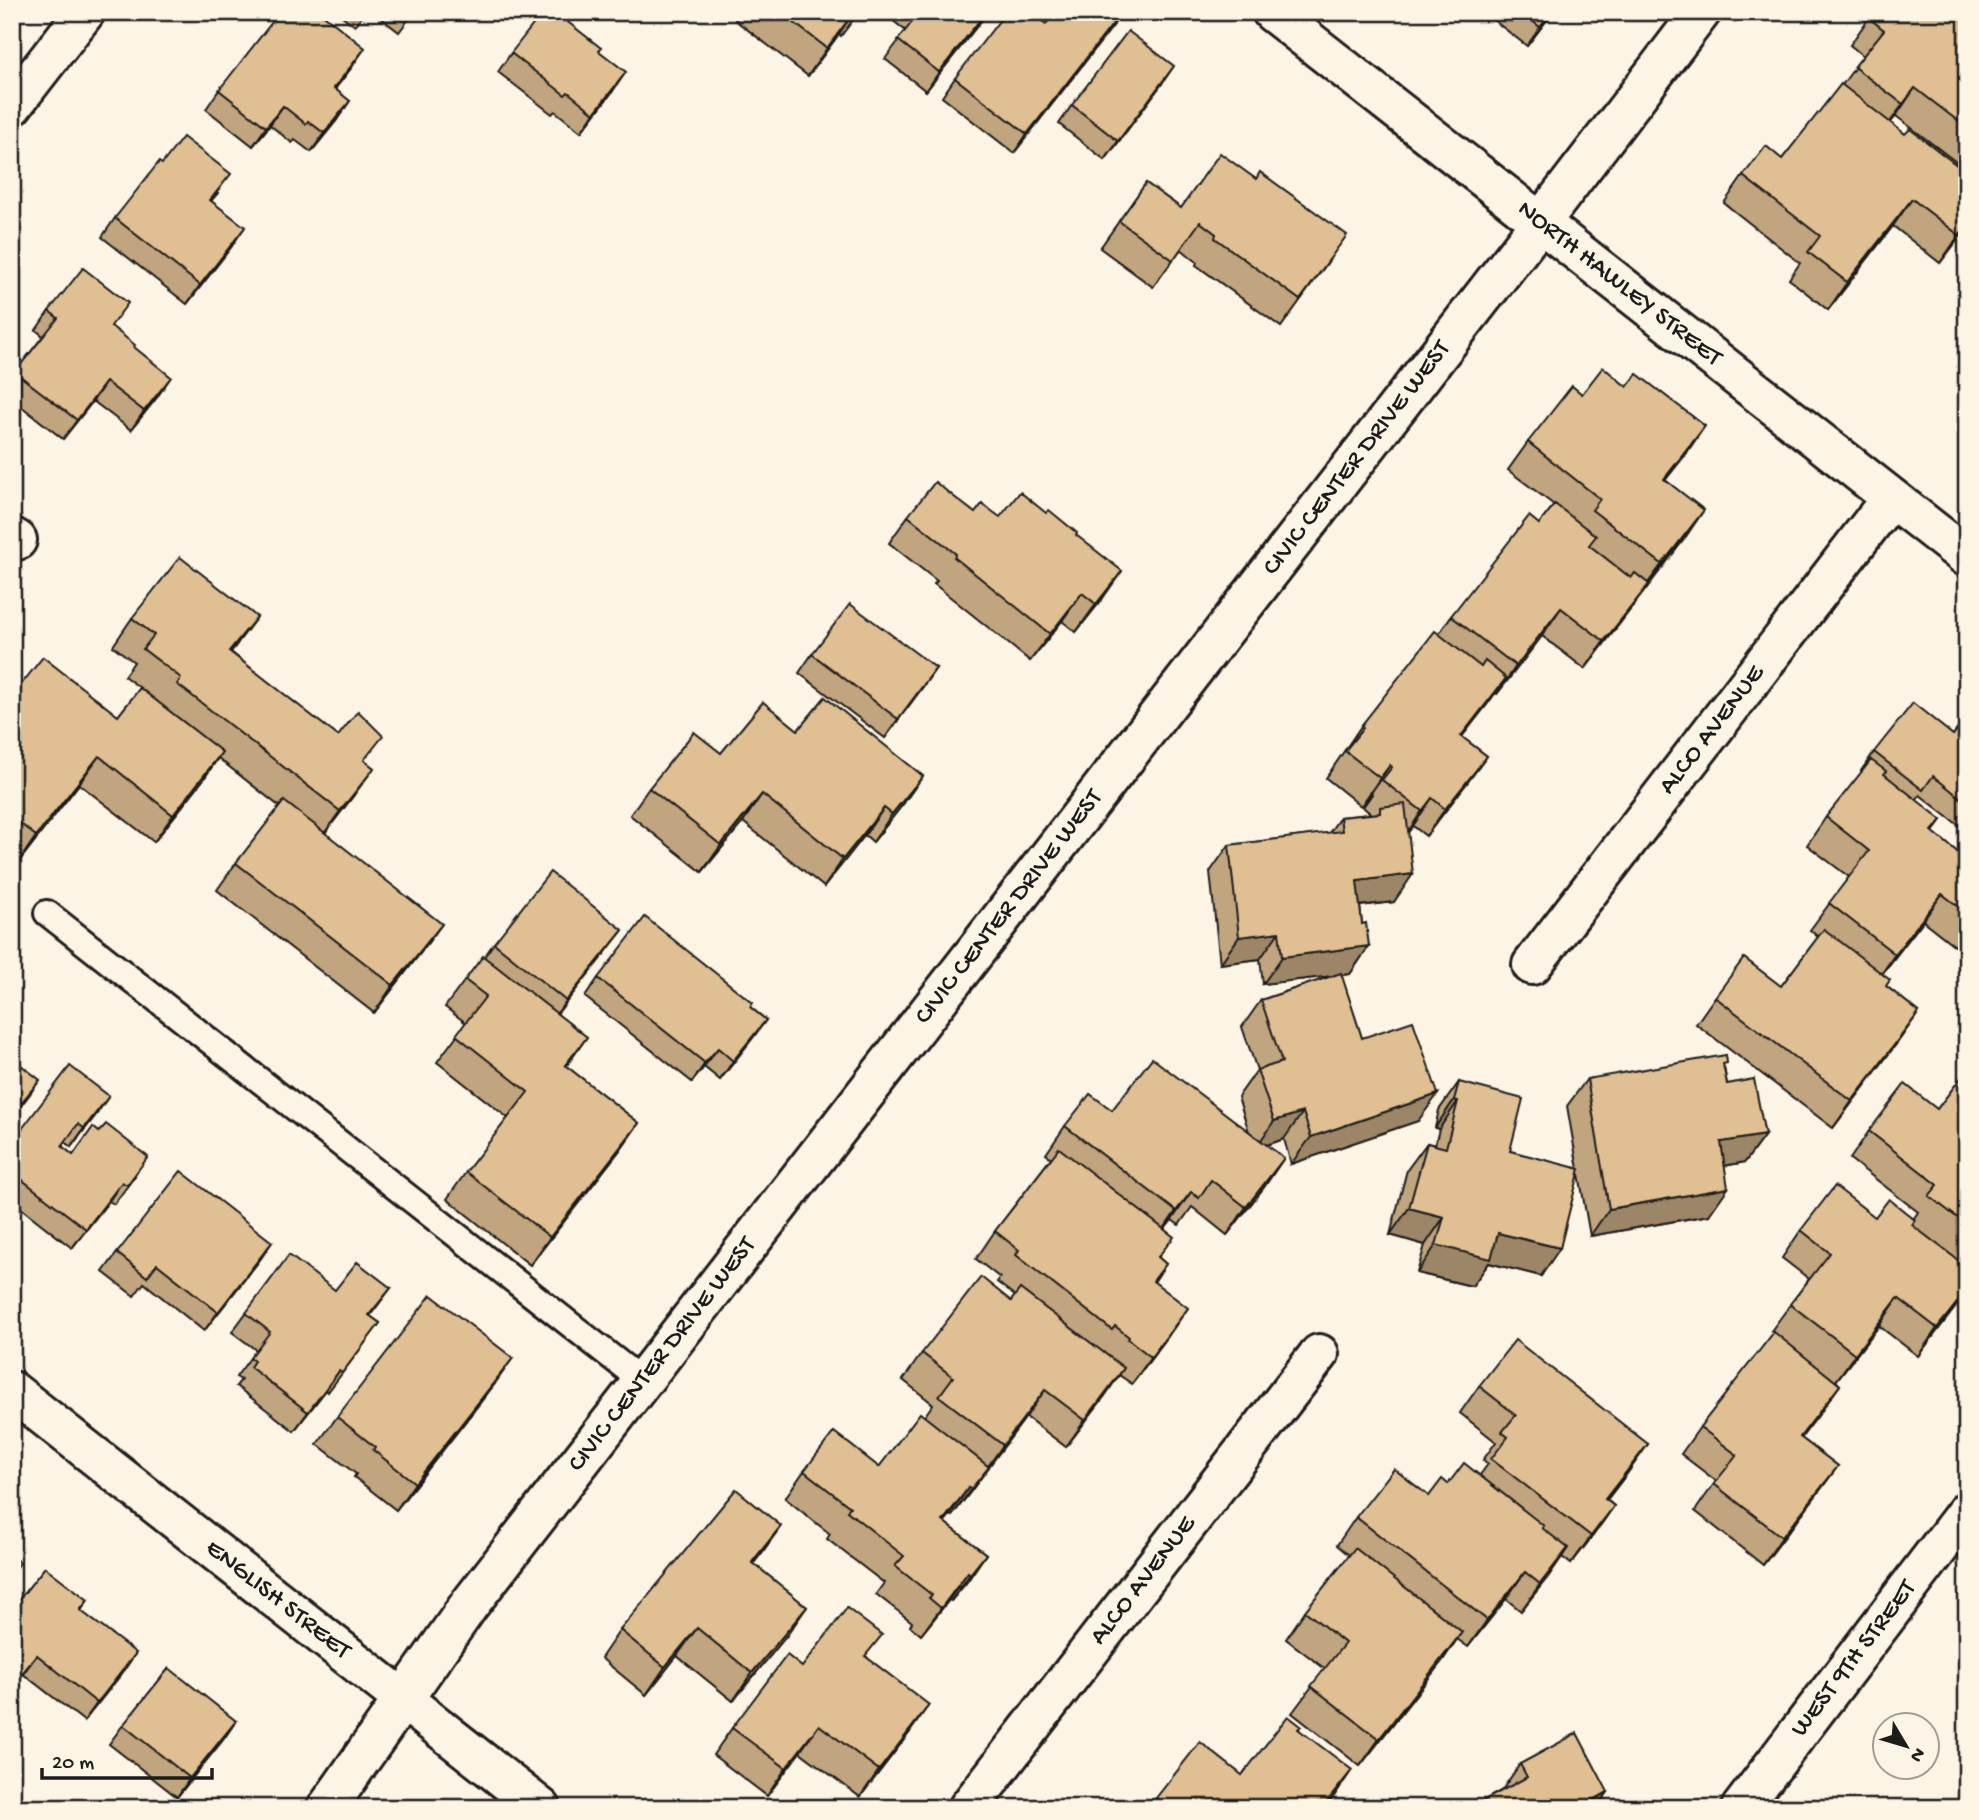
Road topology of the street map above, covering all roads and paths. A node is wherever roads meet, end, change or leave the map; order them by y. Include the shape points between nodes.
1 (85, 12) edge
2 (1272, 12) edge
3 (1701, 12) edge
4 (12, 106) edge
5 (1540, 223) junction
6 (1891, 498) junction
7 (1967, 557) edge
8 (47, 913) dead end
9 (1532, 965) dead end
10 (1319, 1353) dead end
11 (642, 1381) junction
12 (12, 1391) edge
13 (1967, 1511) edge
14 (403, 1698) junction
15 (327, 1808) edge
16 (541, 1808) edge
17 (968, 1808) edge
18 (1741, 1808) edge

1 - 4 street
2 - 5 street, NORTH HAWLEY STREET
3 - 5 street, CIVIC CENTER DRIVE WEST
5 - 6 street, NORTH HAWLEY STREET
5 - 11 street, CIVIC CENTER DRIVE WEST
6 - 7 street, NORTH HAWLEY STREET
6 - 9 street, ALCO AVENUE
8 - 11 lane
10 - 17 street, ALCO AVENUE
11 - 14 street, CIVIC CENTER DRIVE WEST
12 - 14 street, ENGLISH STREET
13 - 18 street, WEST 9TH STREET
14 - 15 street, CIVIC CENTER DRIVE WEST
14 - 16 street, ENGLISH STREET

